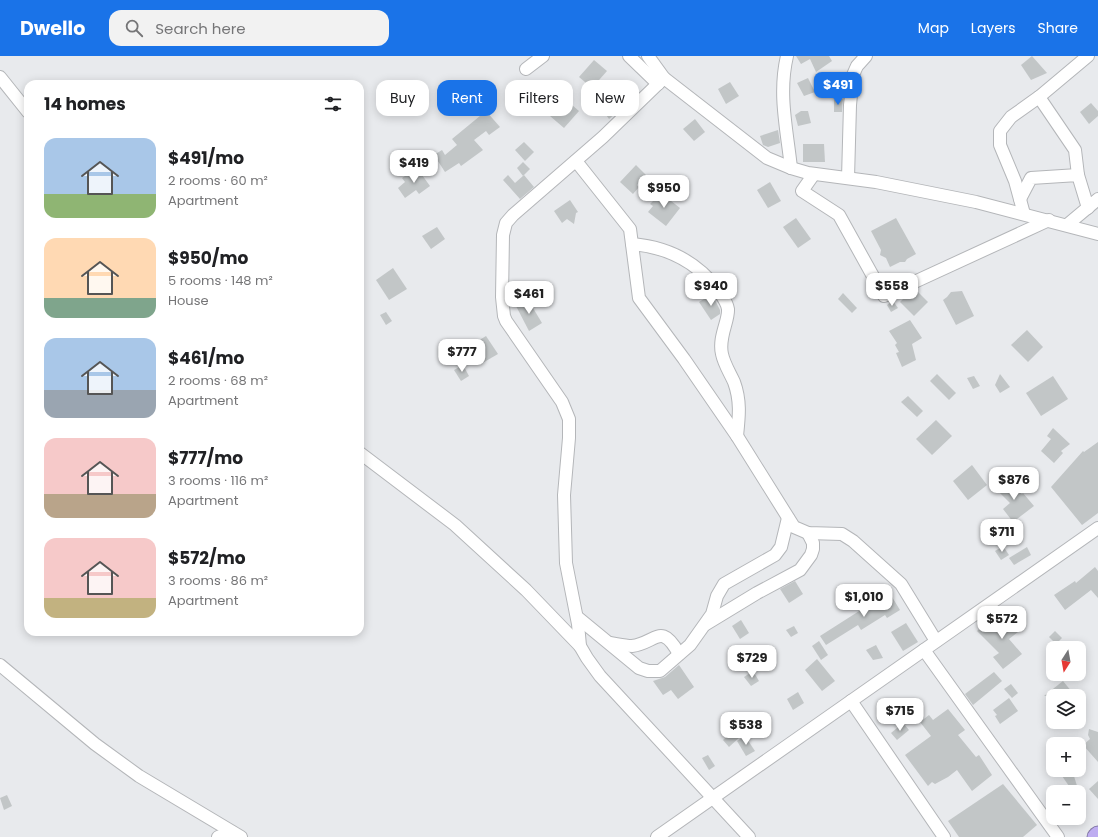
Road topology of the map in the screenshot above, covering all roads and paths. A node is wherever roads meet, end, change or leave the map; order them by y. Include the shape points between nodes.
1 (542, 56) edge
2 (629, 56) edge
3 (648, 56) edge
4 (786, 56) edge
5 (866, 56) edge
6 (1088, 56) edge
7 (526, 69) dead end
8 (0, 77) edge
9 (661, 81) junction
10 (1039, 97) junction
11 (24, 107) edge
12 (576, 161) junction
13 (791, 168) junction
14 (814, 174) junction
15 (1078, 175) junction
16 (848, 178) junction
17 (1020, 199) junction
18 (1098, 199) edge
19 (1088, 208) junction
20 (1024, 214) junction
21 (1049, 220) junction
22 (1067, 225) junction
23 (1098, 234) edge
24 (632, 244) junction
25 (737, 436) junction
26 (364, 456) edge
27 (788, 518) junction
28 (1098, 528) edge
29 (808, 533) junction
30 (577, 617) junction
31 (704, 625) junction
32 (936, 641) junction
33 (610, 643) junction
34 (580, 646) junction
35 (924, 650) junction
36 (679, 654) junction
37 (0, 665) edge
38 (851, 701) junction
39 (712, 798) junction
40 (236, 834) edge
41 (218, 837) edge
42 (657, 837) edge
43 (749, 837) edge
44 (944, 837) edge
45 (1058, 837) edge

1 - 7 street
2 - 9 street
3 - 9 street
4 - 13 street via 782,100
5 - 16 street via 853,75
6 - 10 street
8 - 11 street
9 - 12 street
9 - 13 street via 767,158
10 - 15 street via 1075,150
10 - 17 street via 1011,117 1000,131 1000,145 1016,181
12 - 24 street via 630,229
12 - 30 street via 513,215 506,224 503,235 502,297 506,321 562,402 569,419 564,495 566,563
13 - 14 street
14 - 16 street
14 - 21 street via 802,191 840,215 884,296
15 - 17 street via 1031,178
15 - 19 street
16 - 20 street via 976,202
17 - 20 street
18 - 19 street
19 - 22 street
20 - 21 street
21 - 22 street
22 - 23 street
24 - 25 street via 639,298
24 - 25 street via 662,249 698,268 724,299 728,310 722,334 722,350 738,395 740,413
25 - 27 street
26 - 34 street via 454,525 526,590
27 - 29 street via 794,527
27 - 31 street via 781,546 775,555 724,584 717,596 712,614
28 - 32 street
29 - 31 street via 813,549 800,570
29 - 32 street via 842,534 864,551 901,584
30 - 33 street
30 - 34 street
31 - 36 street via 690,645
32 - 35 street
33 - 36 street via 631,646 659,635 674,645
33 - 36 street via 639,668 648,671 660,671
34 - 39 street via 600,676
35 - 38 street
35 - 45 street
37 - 40 street via 94,744 139,776
38 - 39 street
38 - 44 street
39 - 42 street
39 - 43 street
40 - 41 street

